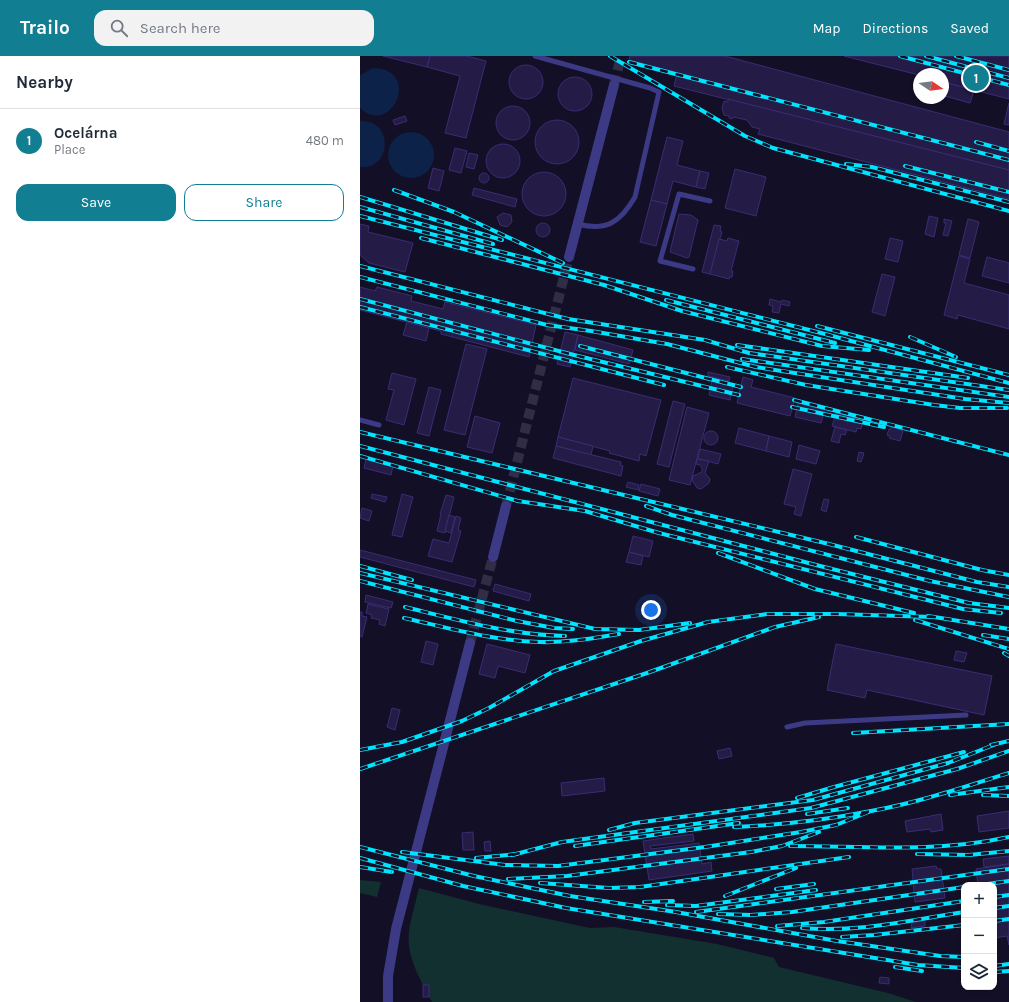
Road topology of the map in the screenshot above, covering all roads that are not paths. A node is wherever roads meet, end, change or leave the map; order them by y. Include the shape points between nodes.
1 (535, 56) edge
2 (614, 85) tunnel mouth
3 (710, 202) dead end
4 (578, 224) junction
5 (570, 257) tunnel mouth
6 (693, 269) dead end
7 (360, 420) edge
8 (380, 425) dead end
9 (506, 506) tunnel mouth
10 (493, 557) tunnel mouth
11 (470, 643) tunnel mouth
12 (966, 715) dead end
13 (787, 727) dead end
14 (388, 1002) edge

1 - 4 lane via 643,85 659,92 636,197 618,221 592,228
2 - 4 street
3 - 6 lane via 679,194 660,261
4 - 5 street
7 - 8 lane
9 - 10 street
11 - 14 street via 396,929 388,976
12 - 13 lane via 805,723

